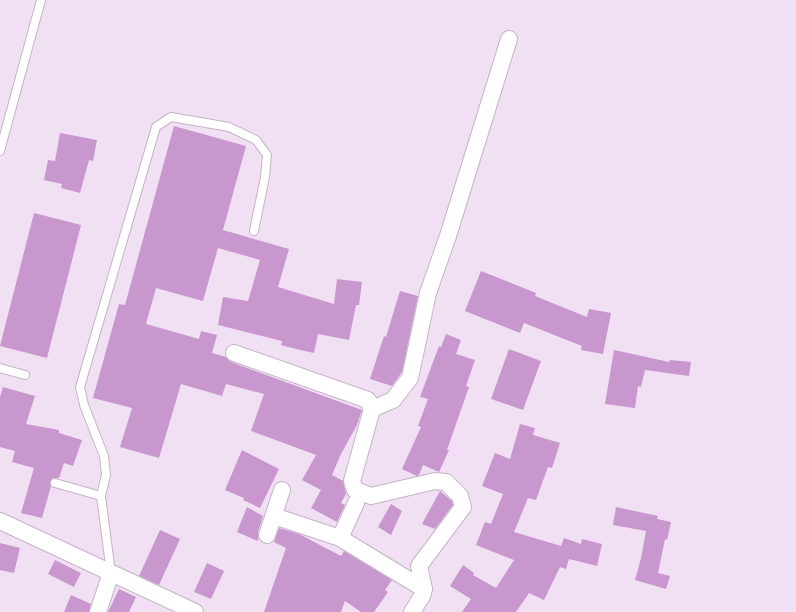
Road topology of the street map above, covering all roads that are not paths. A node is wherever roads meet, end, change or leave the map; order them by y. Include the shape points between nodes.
1 (41, 0) edge
2 (509, 39) dead end
3 (0, 151) edge
4 (254, 232) dead end
5 (234, 353) dead end
6 (0, 368) edge
7 (25, 375) dead end
8 (372, 408) junction
9 (55, 483) dead end
10 (282, 490) dead end
11 (101, 496) junction
12 (356, 503) dead end
13 (274, 516) junction
14 (0, 521) edge
15 (267, 535) dead end
16 (340, 538) junction
17 (111, 573) junction
18 (424, 589) junction
19 (187, 610) edge
20 (98, 612) edge
21 (412, 612) edge

1 - 3 lane
2 - 8 street via 428,294 410,378 393,400
4 - 11 lane via 268,155 256,140 229,127 170,117 156,127 80,387 84,405 104,456 106,475
5 - 8 street via 368,400
6 - 7 lane
8 - 18 street via 352,481 355,490 371,496 435,481 446,482 460,496 463,506 419,566
9 - 11 lane
10 - 13 street
11 - 17 lane
12 - 16 street
13 - 15 street
13 - 16 street
14 - 17 street
16 - 18 street
17 - 19 street
17 - 20 street
18 - 21 street

